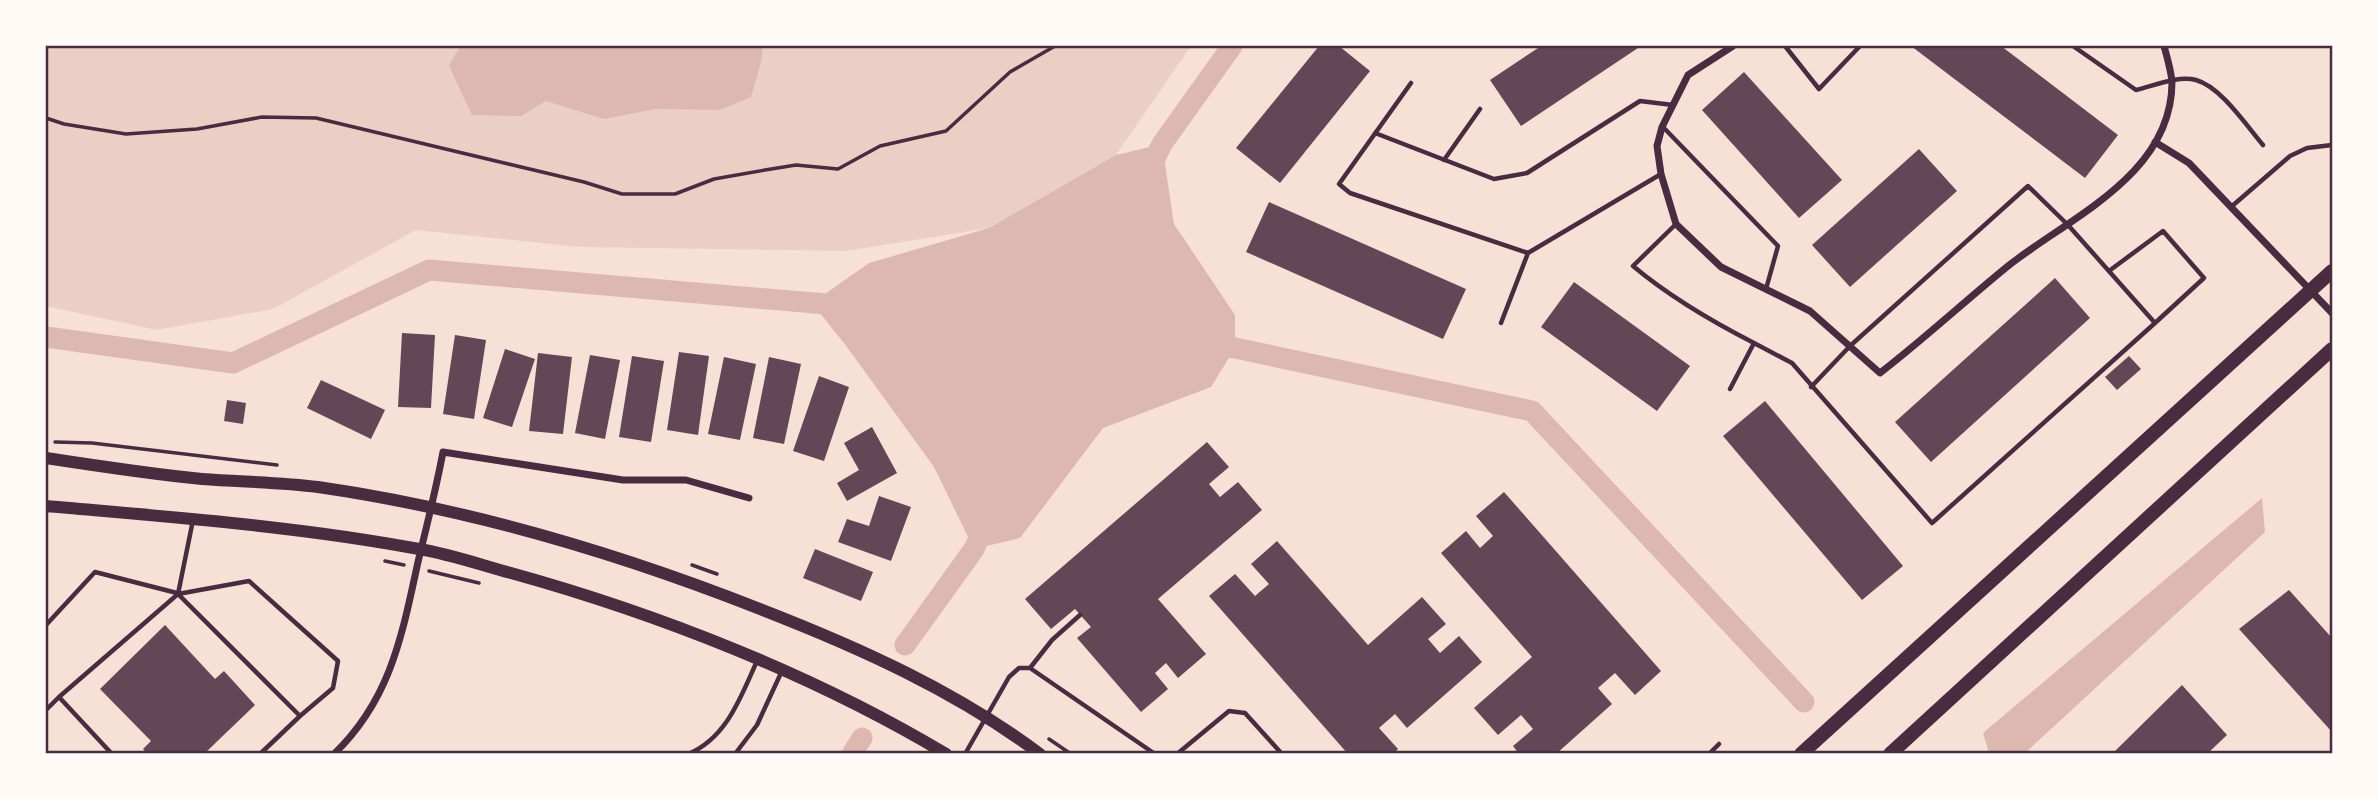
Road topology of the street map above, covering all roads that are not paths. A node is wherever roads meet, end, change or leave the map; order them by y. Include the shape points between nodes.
1 (1733, 46) edge
2 (1785, 46) edge
3 (1860, 46) edge
4 (2073, 46) edge
5 (2164, 46) edge
6 (2172, 81) junction
7 (1411, 83) dead end
8 (1673, 106) junction
9 (1480, 109) dead end
10 (1662, 127) junction
11 (1375, 133) junction
12 (2155, 142) junction
13 (2263, 145) dead end
14 (2333, 145) edge
15 (1444, 160) junction
16 (1661, 174) junction
17 (2231, 207) junction
18 (1676, 224) junction
19 (2068, 225) junction
20 (1528, 253) junction
21 (2109, 271) junction
22 (2333, 271) edge
23 (1766, 289) junction
24 (2311, 290) junction
25 (2333, 313) edge
26 (1501, 323) dead end
27 (2155, 323) junction
28 (1754, 343) junction
29 (1850, 346) junction
30 (2333, 349) edge
31 (1811, 387) junction
32 (1730, 389) dead end
33 (46, 458) edge
34 (749, 498) dead end
35 (46, 506) edge
36 (432, 508) junction
37 (193, 519) junction
38 (421, 549) junction
39 (178, 594) junction
40 (1080, 615) dead end
41 (46, 625) edge
42 (758, 660) junction
43 (1030, 668) junction
44 (782, 671) junction
45 (59, 696) junction
46 (46, 710) edge
47 (300, 716) junction
48 (985, 718) junction
49 (1719, 744) dead end
50 (937, 751) edge
51 (112, 754) edge
52 (260, 754) edge
53 (334, 754) edge
54 (688, 754) edge
55 (735, 754) edge
56 (965, 754) edge
57 (1040, 754) edge
58 (1155, 754) edge
59 (1177, 754) edge
60 (1282, 754) edge
61 (1709, 754) edge
62 (1801, 754) edge
63 (1890, 754) edge

1 - 8 street via 1688,75
2 - 3 lane via 1819,89
4 - 6 lane via 2136,90
5 - 6 street
6 - 12 street via 2168,116
6 - 13 lane via 2195,79 2216,90
7 - 11 lane
8 - 10 street
8 - 15 lane via 1640,101 1527,173 1494,179
9 - 15 lane
10 - 16 street via 1657,146
10 - 23 lane via 1777,246
11 - 15 lane
11 - 20 lane via 1339,184 1350,193
12 - 17 street via 2189,163
12 - 19 street via 2107,198
14 - 17 lane via 2307,148 2290,156
16 - 18 street
16 - 20 lane
17 - 24 street
18 - 23 street via 1721,267
18 - 28 lane via 1633,265 1709,320
19 - 21 lane
19 - 29 street via 2009,265 1880,373
19 - 29 lane via 2028,186
20 - 26 lane
21 - 27 lane
21 - 27 lane via 2163,231 2204,278
22 - 24 main road
23 - 29 street via 1810,311
24 - 25 street
24 - 62 main road
27 - 31 lane via 1932,523
28 - 31 lane via 1791,363
28 - 32 lane
29 - 31 lane
30 - 63 main road
33 - 36 main road via 201,479 316,487
34 - 36 street via 686,480 623,480 443,452
35 - 37 main road
36 - 38 street
36 - 48 main road via 580,545 704,587 901,670
37 - 38 main road
37 - 39 lane
38 - 42 main road via 643,613
38 - 53 street via 396,658 374,705
39 - 41 lane via 95,572
39 - 45 lane
39 - 47 lane
39 - 47 lane via 249,581 338,661 333,688
40 - 43 lane
42 - 44 main road
42 - 54 lane via 723,728 703,748
43 - 48 lane via 1019,667 1009,677
43 - 58 lane
44 - 50 main road via 861,706
44 - 55 lane via 757,725
45 - 46 lane
45 - 51 lane
47 - 52 lane
48 - 56 lane
48 - 57 main road
49 - 61 lane
59 - 60 lane via 1229,711 1245,713

